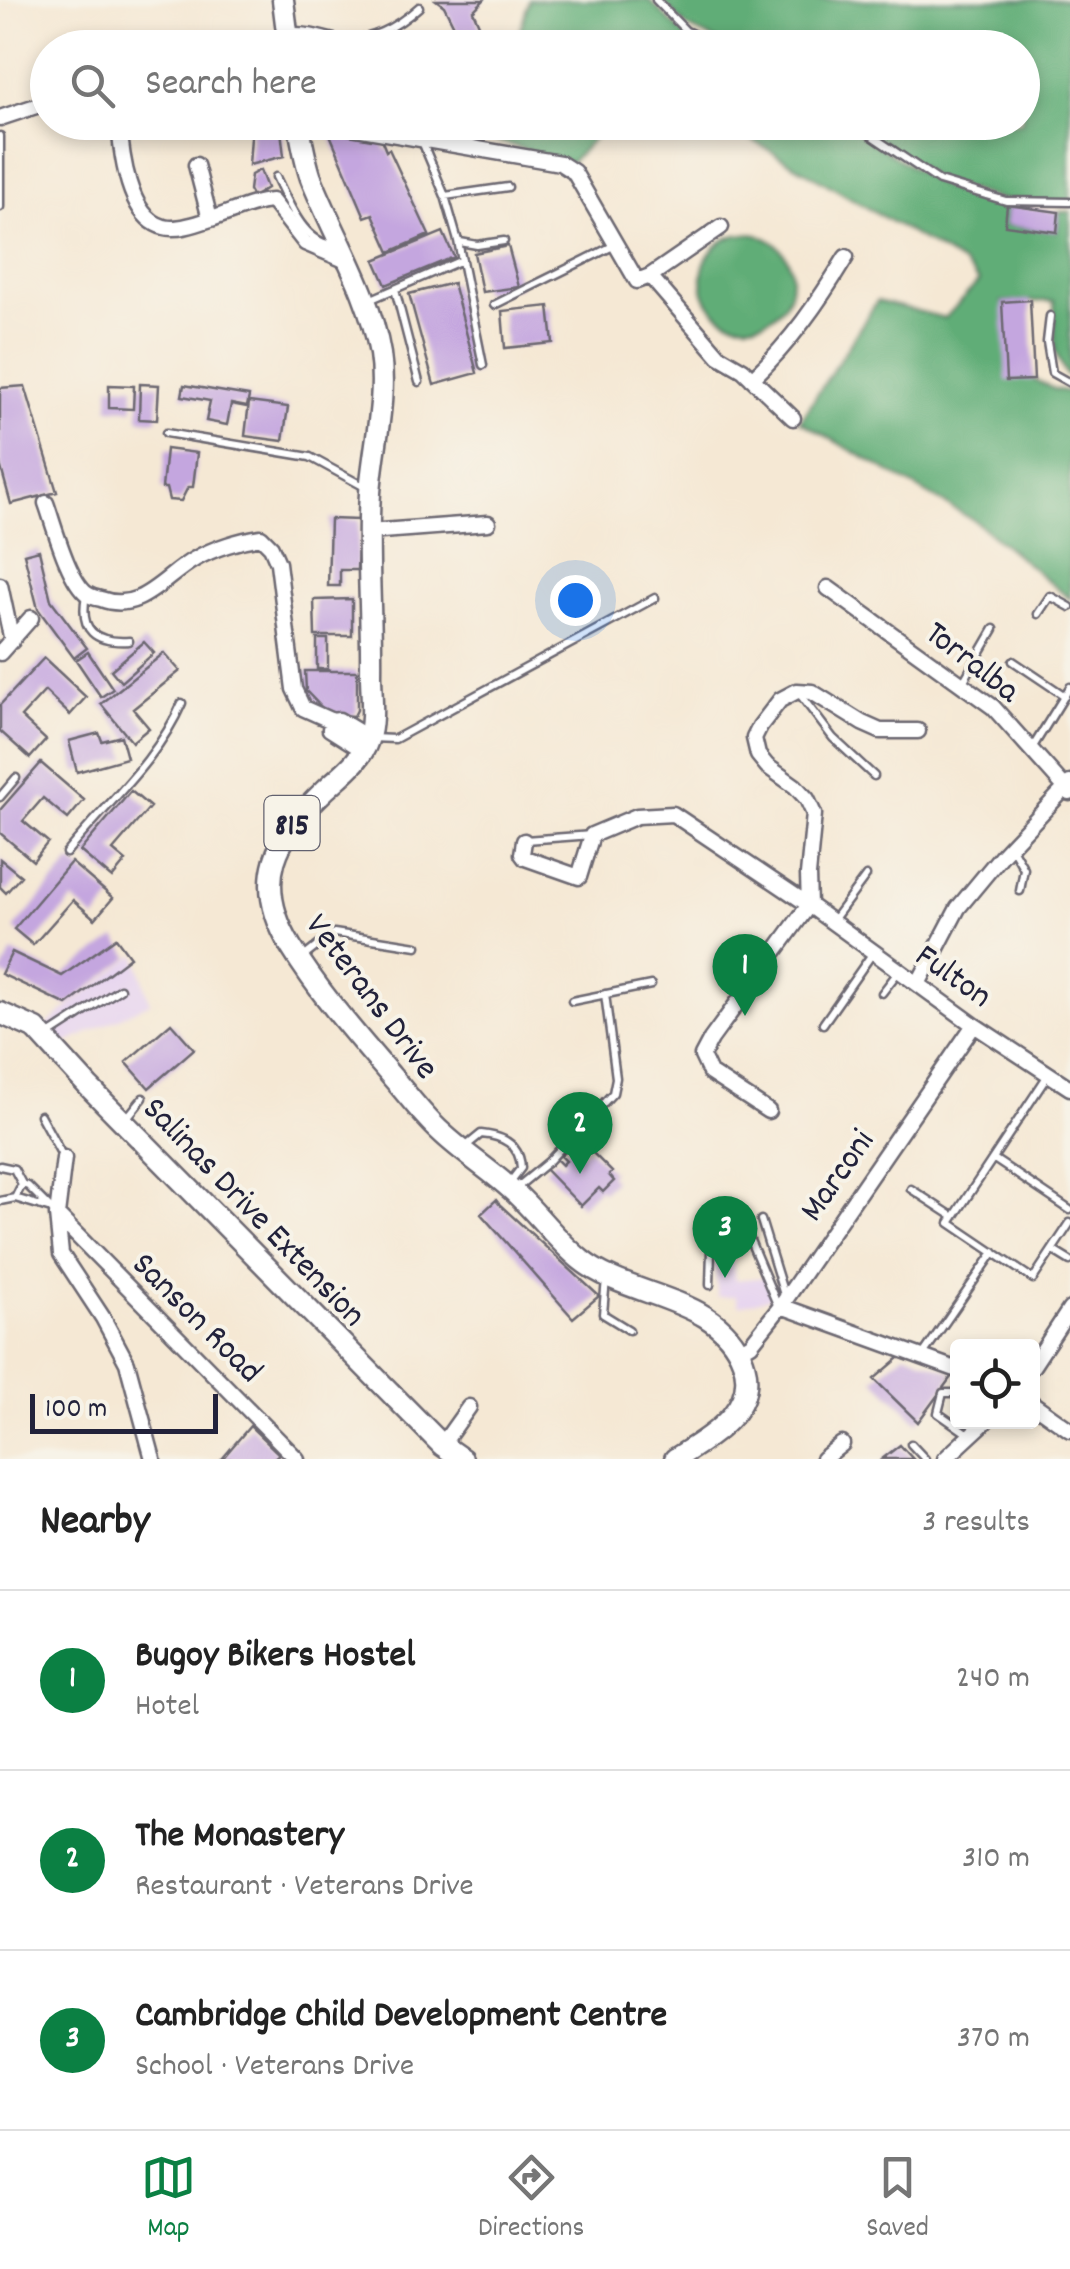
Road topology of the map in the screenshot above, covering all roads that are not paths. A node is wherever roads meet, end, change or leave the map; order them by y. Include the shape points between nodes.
1 (283, 0) edge
2 (656, 0) edge
3 (419, 7) dead end
4 (287, 30) edge
5 (383, 30) edge
6 (685, 30) edge
7 (30, 108) edge
8 (0, 118) edge
9 (0, 136) edge
10 (121, 140) edge
11 (302, 140) edge
12 (422, 140) edge
13 (432, 140) edge
14 (878, 140) edge
15 (196, 165) dead end
16 (276, 177) dead end
17 (508, 187) dead end
18 (445, 196) junction
19 (1070, 202) edge
20 (0, 207) edge
21 (210, 220) junction
22 (722, 227) dead end
23 (504, 240) dead end
24 (458, 241) junction
25 (616, 245) junction
26 (344, 253) junction
27 (846, 257) dead end
28 (462, 260) junction
29 (650, 276) junction
30 (395, 289) junction
31 (366, 302) junction
32 (494, 304) dead end
33 (1050, 316) dead end
34 (482, 365) dead end
35 (752, 379) junction
36 (419, 382) dead end
37 (1070, 383) edge
38 (793, 418) dead end
39 (166, 434) dead end
40 (370, 490) junction
41 (46, 503) dead end
42 (488, 522) dead end
43 (368, 532) junction
44 (0, 585) edge
45 (828, 588) dead end
46 (86, 594) junction
47 (654, 598) dead end
48 (1070, 606) edge
49 (1038, 614) dead end
50 (31, 618) dead end
51 (994, 629) dead end
52 (12, 640) junction
53 (130, 642) dead end
54 (0, 653) edge
55 (1013, 661) dead end
56 (962, 684) junction
57 (1070, 687) edge
58 (797, 691) junction
59 (1065, 696) junction
60 (182, 702) dead end
61 (918, 731) dead end
62 (366, 744) junction
63 (1031, 750) junction
64 (874, 776) dead end
65 (16, 778) dead end
66 (1069, 789) edge
67 (0, 797) edge
68 (592, 835) junction
69 (524, 840) joint
70 (1011, 847) junction
71 (66, 853) dead end
72 (866, 876) dead end
73 (1020, 890) dead end
74 (809, 905) junction
75 (832, 923) junction
76 (417, 946) dead end
77 (872, 954) junction
78 (300, 960) junction
79 (899, 970) junction
80 (918, 984) junction
81 (652, 986) dead end
82 (120, 989) dead end
83 (882, 993) dead end
84 (604, 994) junction
85 (572, 1000) dead end
86 (0, 1013) edge
87 (822, 1024) dead end
88 (974, 1025) junction
89 (45, 1038) junction
90 (1049, 1074) junction
91 (1070, 1088) edge
92 (143, 1098) dead end
93 (768, 1110) dead end
94 (40, 1115) dead end
95 (124, 1121) junction
96 (463, 1150) junction
97 (0, 1156) edge
98 (64, 1158) joint
99 (994, 1159) junction
100 (2, 1166) edge
101 (22, 1184) junction
102 (510, 1189) junction
103 (912, 1189) dead end
104 (15, 1198) junction
105 (0, 1202) edge
106 (1070, 1210) edge
107 (53, 1211) junction
108 (954, 1217) junction
109 (761, 1220) dead end
110 (1070, 1224) edge
111 (1052, 1250) junction
112 (994, 1252) junction
113 (1070, 1262) edge
114 (606, 1277) junction
115 (710, 1285) dead end
116 (782, 1305) junction
117 (1068, 1316) edge
118 (629, 1330) dead end
119 (739, 1351) junction
120 (922, 1356) junction
121 (1040, 1356) edge
122 (950, 1367) edge
123 (950, 1393) edge
124 (469, 1407) dead end
125 (1040, 1409) edge
126 (950, 1421) edge
127 (962, 1429) edge
128 (977, 1429) edge
129 (1070, 1430) edge
130 (971, 1435) junction
131 (842, 1444) dead end
132 (911, 1444) dead end
133 (442, 1446) junction
134 (153, 1459) edge
135 (298, 1459) edge
136 (462, 1459) edge
137 (675, 1459) edge
138 (824, 1459) edge
139 (924, 1459) edge
140 (945, 1459) edge

1 - 4 main road
2 - 6 lane
3 - 5 lane
7 - 8 street
9 - 20 lane
10 - 21 street via 125,173 145,214 164,228
11 - 26 main road via 309,174
12 - 18 lane
13 - 25 street via 560,163 574,172
14 - 19 lane via 939,180 1006,200
15 - 21 street
16 - 26 lane via 309,234
17 - 18 lane
18 - 24 lane
21 - 26 street via 272,201 305,242
22 - 29 street
23 - 24 lane
24 - 28 lane
25 - 29 street via 636,280
25 - 32 lane
26 - 31 main road
27 - 35 street via 812,313
28 - 30 lane
28 - 34 lane
29 - 35 street via 720,356
30 - 31 lane
30 - 36 lane
31 - 40 main road via 380,356
33 - 37 lane via 1052,373
35 - 38 street
39 - 40 lane via 310,457
40 - 43 main road
41 - 46 street via 65,559
42 - 43 street
43 - 62 main road via 372,666
44 - 52 street
45 - 56 street, Torralba
46 - 53 lane via 82,614 88,628 100,639
46 - 62 street via 116,604 141,598 196,559 261,537 278,563 294,689 303,708
47 - 62 lane via 395,739
48 - 49 lane via 1050,596
50 - 52 street
51 - 56 lane
52 - 54 street
55 - 59 lane
56 - 63 street, Torralba
57 - 59 lane
58 - 61 street via 812,692 880,730
58 - 64 lane
58 - 74 street via 780,700 754,738 767,766 795,786 814,814
59 - 63 lane
60 - 71 lane via 147,762
62 - 78 main road, Veterans Drive / 815 via 358,760 292,822 271,872 277,919
63 - 66 street, Torralba
65 - 67 lane
66 - 70 street
68 - 69 lane
68 - 69 street via 579,877 525,858
68 - 74 street, Fulton via 637,816 672,814
70 - 73 lane via 1024,870
70 - 80 street via 958,908
72 - 75 lane
74 - 75 street, Fulton
74 - 93 street via 703,1052 710,1073
75 - 77 street, Fulton
76 - 78 lane via 334,933
77 - 79 street, Fulton
77 - 87 lane
78 - 96 main road, Veterans Drive / 815 via 439,1131
79 - 80 street, Fulton
79 - 83 lane
80 - 88 street, Fulton
81 - 84 lane
82 - 89 lane
84 - 85 lane
84 - 102 lane via 613,1094 548,1162
86 - 89 main road, Salinas Drive Extension
88 - 90 street, Fulton
88 - 116 street, Marconi
89 - 95 main road, Salinas Drive Extension
90 - 91 street, Fulton
90 - 99 lane
92 - 95 lane
94 - 98 lane
95 - 133 main road, Salinas Drive Extension
96 - 102 main road, Veterans Drive / 815
96 - 102 lane via 481,1134 512,1144 522,1168
97 - 100 lane
98 - 107 street
99 - 106 lane
99 - 108 lane
100 - 101 lane via 18,1173
101 - 104 lane
101 - 107 lane
102 - 114 main road, Veterans Drive / 815
103 - 108 lane
104 - 105 lane
104 - 107 lane
107 - 134 street via 61,1254 127,1363
107 - 135 street, Sanson Road
108 - 112 lane via 950,1223
109 - 116 lane
110 - 111 lane
111 - 112 lane via 1033,1279
111 - 113 lane
112 - 120 lane
114 - 118 lane via 603,1314
114 - 119 main road, Veterans Drive / 815 via 684,1305 728,1334
115 - 116 lane via 711,1250 749,1238
116 - 119 street, Marconi
116 - 120 street
117 - 121 street
119 - 137 main road via 746,1394 717,1432
120 - 122 street
123 - 126 lane via 943,1393 938,1413
124 - 133 street
125 - 129 street
127 - 130 lane
128 - 130 street
130 - 140 street
131 - 138 street
132 - 139 lane
133 - 136 main road, Salinas Drive Extension

